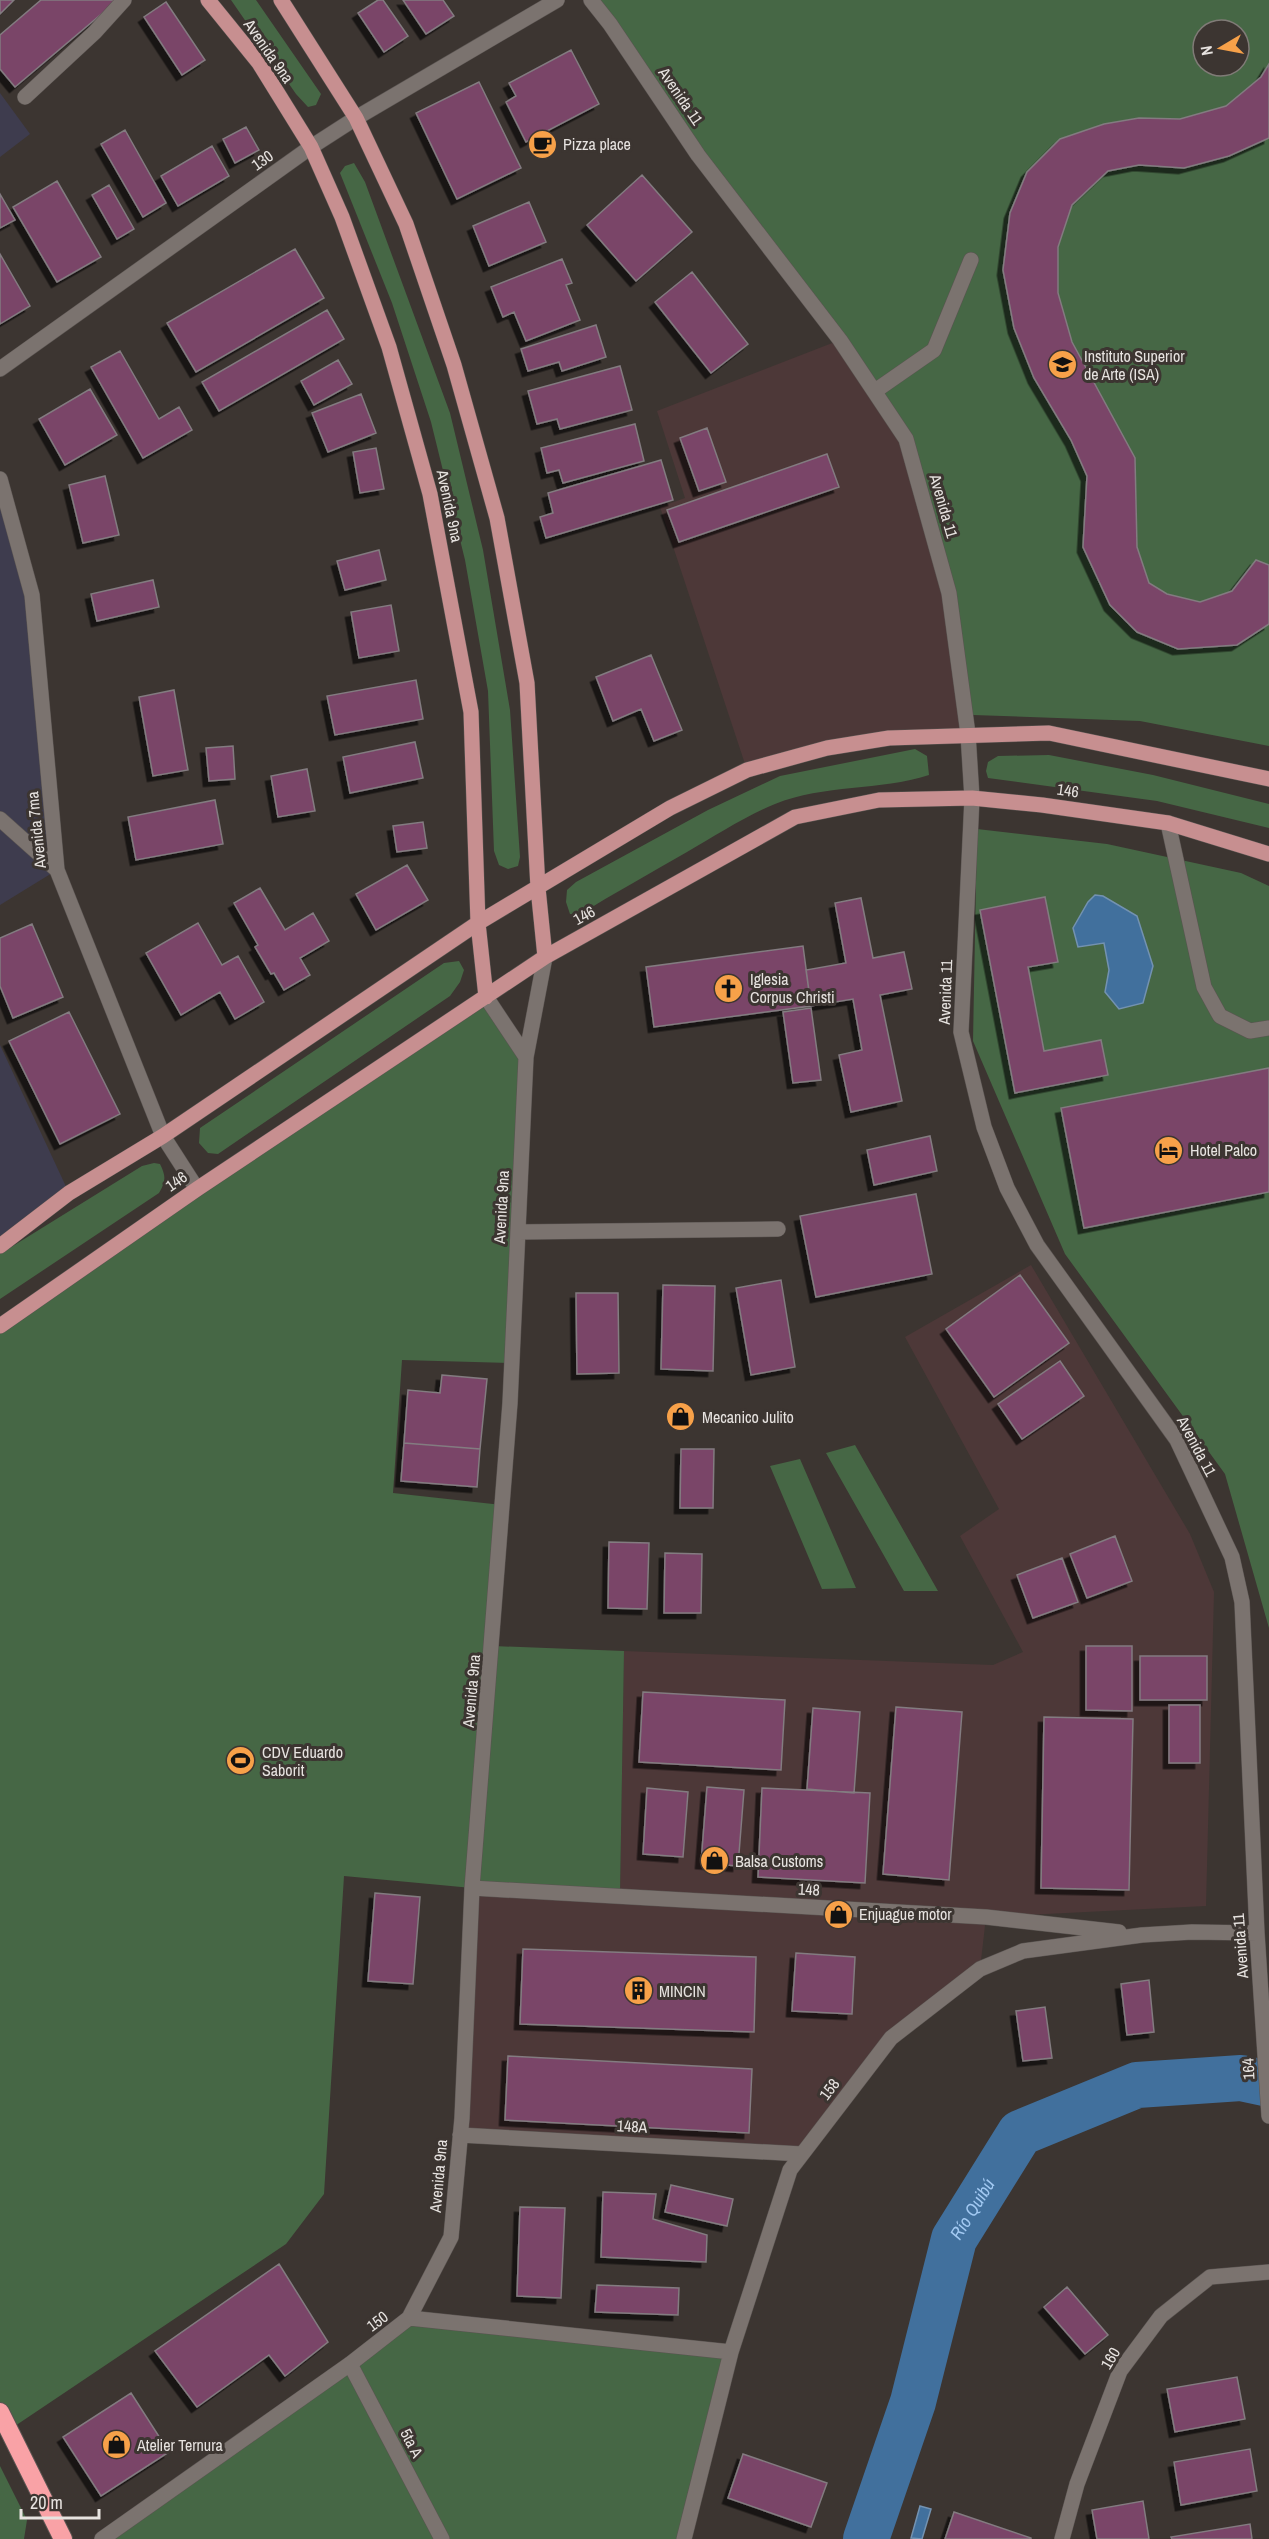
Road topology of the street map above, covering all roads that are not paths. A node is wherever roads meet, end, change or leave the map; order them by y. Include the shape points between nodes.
1 (124, 0) edge
2 (208, 0) edge
3 (281, 0) edge
4 (557, 0) edge
5 (591, 0) edge
6 (25, 97) dead end
7 (356, 118) junction
8 (311, 147) junction
9 (971, 260) dead end
10 (0, 369) edge
11 (874, 391) junction
12 (0, 479) edge
13 (968, 734) junction
14 (1269, 779) edge
15 (972, 798) junction
16 (0, 819) edge
17 (1168, 823) junction
18 (1269, 854) edge
19 (57, 870) junction
20 (538, 888) junction
21 (478, 923) junction
22 (545, 957) junction
23 (486, 997) junction
24 (1269, 1028) edge
25 (526, 1057) junction
26 (163, 1136) junction
27 (196, 1188) junction
28 (777, 1229) dead end
29 (518, 1232) junction
30 (0, 1246) edge
31 (0, 1326) edge
32 (472, 1888) junction
33 (1257, 1933) junction
34 (1142, 1935) junction
35 (1263, 2020) joint
36 (1269, 2116) edge
37 (460, 2135) junction
38 (802, 2154) junction
39 (1269, 2272) edge
40 (410, 2318) junction
41 (731, 2352) junction
42 (350, 2364) junction
43 (0, 2412) edge
44 (63, 2539) edge
45 (102, 2539) edge
46 (442, 2539) edge
47 (684, 2539) edge
48 (1062, 2539) edge

1 - 6 street
2 - 8 main road, Avenida 9na via 259,63
3 - 7 main road, Avenida 9na
4 - 7 street, 130
5 - 11 street, Avenida 11 via 698,155 840,340
7 - 8 street, 130
7 - 20 main road, Avenida 9na via 406,224 454,365 497,518 527,683
8 - 10 street, 130
8 - 21 main road, Avenida 9na via 342,217 389,347 430,494 471,712
9 - 11 street via 934,350
11 - 13 street, Avenida 11 via 906,439 950,593
12 - 19 street, Avenida 7ma via 32,595
13 - 14 main road via 1049,733
13 - 15 street, Avenida 11
13 - 20 main road via 827,748 747,770 670,808
15 - 17 main road, 146
15 - 22 main road, 146 via 879,800 795,817
15 - 33 street, Avenida 11 via 961,1032 982,1116 1007,1188 1037,1245 1177,1440 1232,1557 1242,1602
16 - 19 street
17 - 18 main road, 146
17 - 24 street via 1204,987 1220,1016 1250,1031
19 - 26 street, Avenida 7ma
20 - 21 main road
20 - 22 main road, Avenida 9na
21 - 23 main road, Avenida 9na
21 - 26 main road
22 - 23 main road, 146
22 - 25 street, Avenida 9na
23 - 25 street, Avenida 9na
23 - 27 main road, 146
25 - 29 street, Avenida 9na
26 - 27 street, Avenida 7ma
26 - 30 main road via 69,1193
27 - 31 main road, 146
28 - 29 street
29 - 32 street, Avenida 9na via 510,1402
32 - 34 street, 148 via 986,1917
32 - 37 street, Avenida 9na
33 - 34 street, 158
33 - 35 street, Avenida 11
34 - 38 street, 158 via 1023,1951 980,1969 891,2038
35 - 36 street, 164
37 - 38 street, 148A
37 - 40 street, Avenida 9na via 451,2237
38 - 41 street, 158 via 790,2170
39 - 48 street, 160 via 1210,2277 1161,2316 1120,2371 1077,2484
40 - 41 street, 150
40 - 42 street, 150
41 - 47 street, 158
42 - 45 street, 150
42 - 46 street, 5ta A
43 - 44 highway

